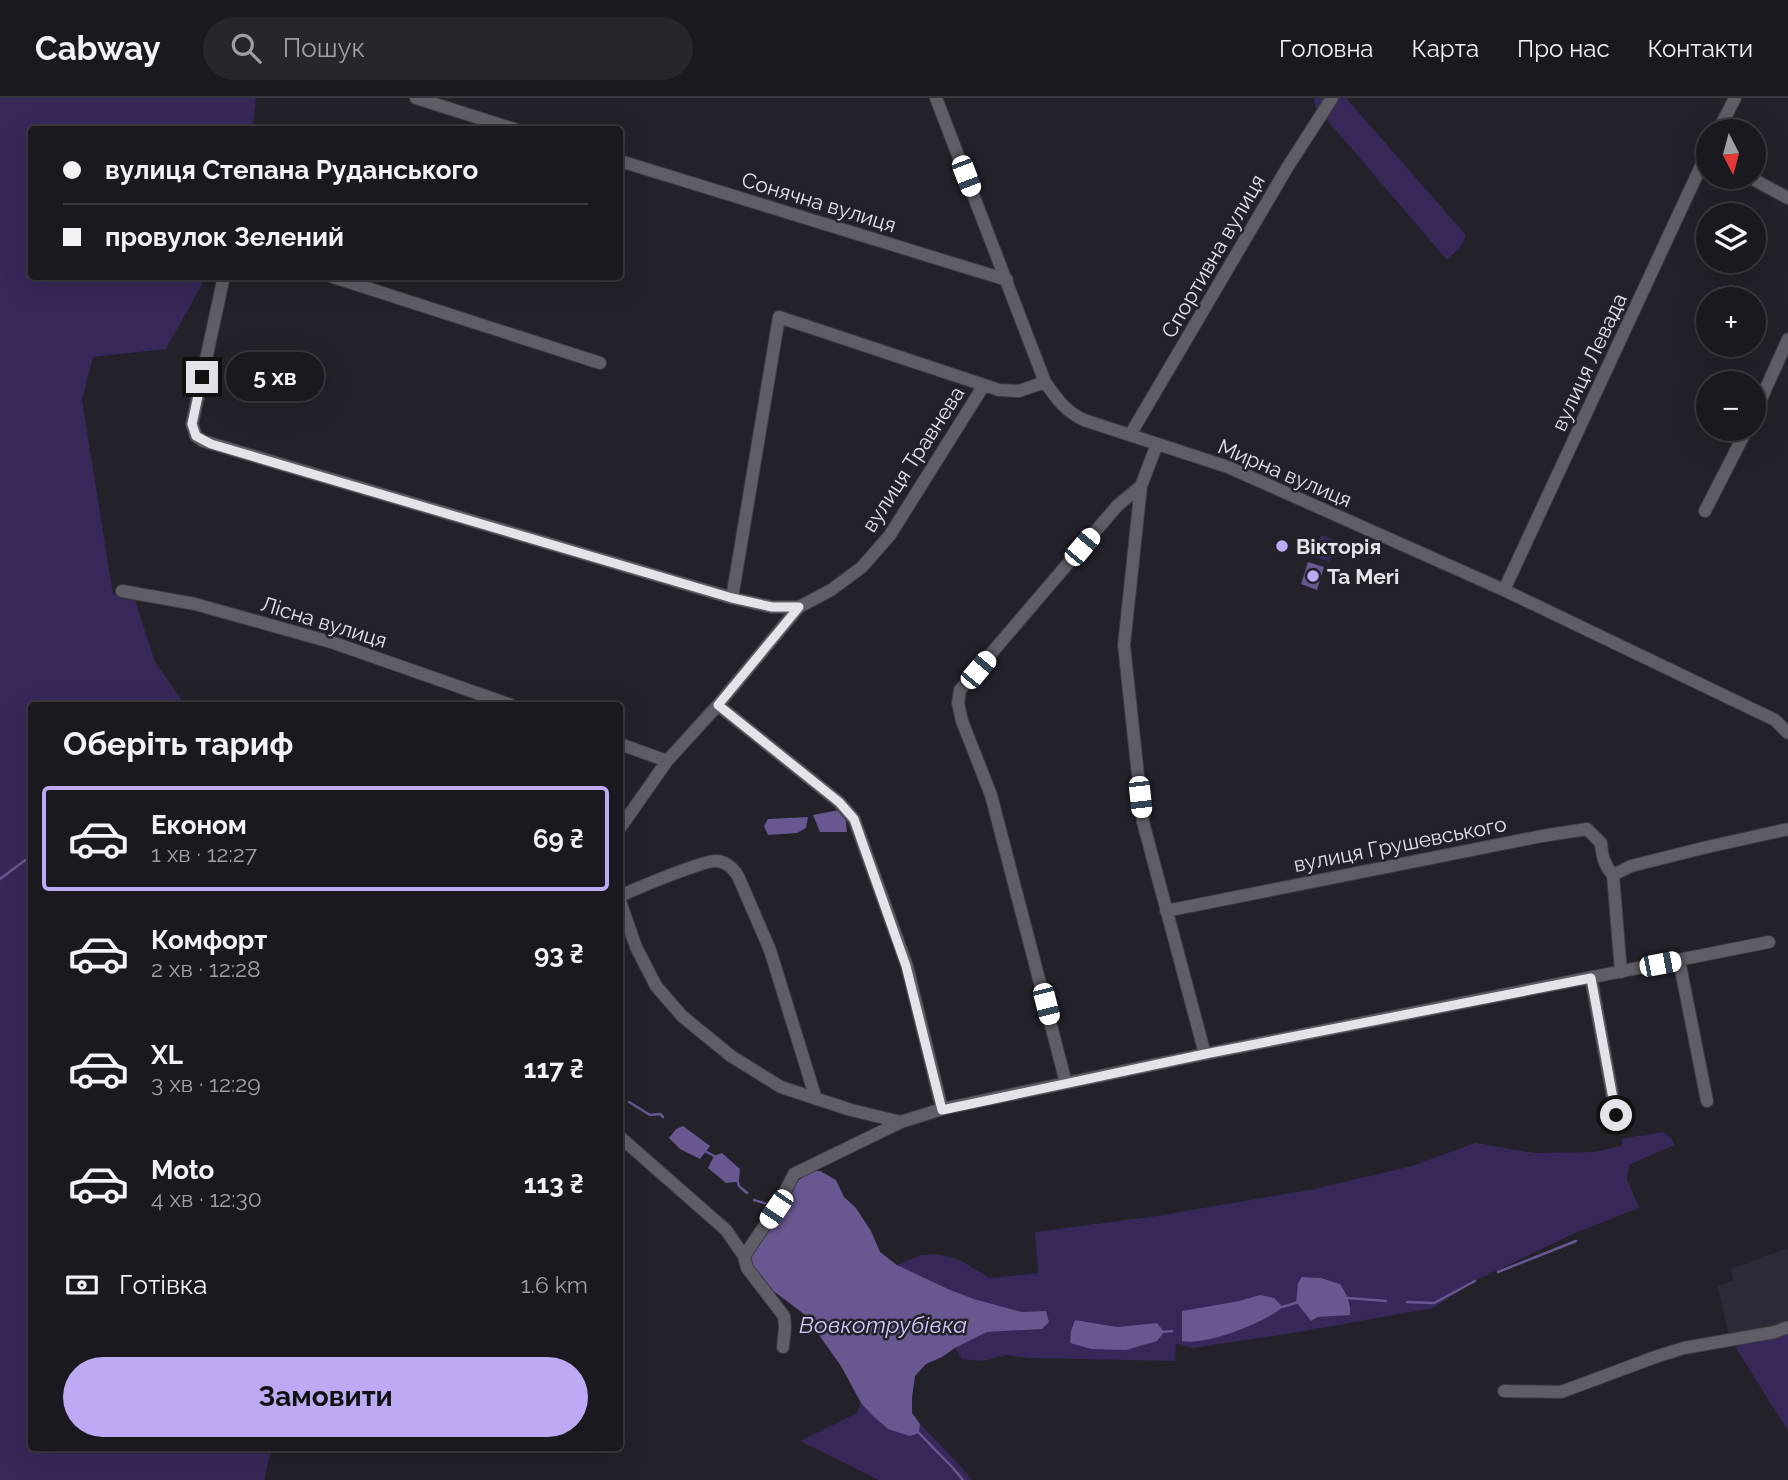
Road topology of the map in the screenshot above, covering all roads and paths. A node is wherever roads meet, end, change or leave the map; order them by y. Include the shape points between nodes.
1 (416, 98) edge
2 (936, 98) edge
3 (1332, 98) edge
4 (1735, 98) edge
5 (1724, 119) edge
6 (504, 126) edge
7 (623, 162) edge
8 (1696, 179) edge
9 (1766, 186) edge
10 (1788, 198) edge
11 (224, 280) edge
12 (342, 280) edge
13 (1007, 280) junction
14 (1788, 339) edge
15 (600, 363) dead end
16 (1045, 382) junction
17 (984, 385) junction
18 (1766, 388) edge
19 (1130, 435) junction
20 (1740, 441) edge
21 (1157, 444) junction
22 (1141, 486) junction
23 (1705, 511) dead end
24 (1504, 590) junction
25 (122, 591) dead end
26 (732, 598) junction
27 (799, 607) junction
28 (502, 702) edge
29 (718, 705) junction
30 (1788, 730) edge
31 (623, 745) edge
32 (667, 761) junction
33 (623, 824) edge
34 (1788, 829) edge
35 (1613, 875) junction
36 (623, 894) edge
37 (623, 910) edge
38 (1166, 911) junction
39 (1769, 942) dead end
40 (1679, 960) junction
41 (1621, 972) junction
42 (1591, 978) junction
43 (1205, 1054) junction
44 (1066, 1083) junction
45 (816, 1099) junction
46 (1707, 1101) dead end
47 (942, 1110) junction
48 (1616, 1115) dead end
49 (901, 1122) junction
50 (623, 1140) edge
51 (744, 1256) junction
52 (1788, 1327) edge
53 (783, 1347) dead end
54 (1504, 1391) dead end

1 - 6 street
2 - 13 street, Мирна вулиця
3 - 19 street, Спортивна вулиця
4 - 5 street
7 - 13 street, Сонячна вулиця
8 - 24 street, вулиця Левада
9 - 10 street
11 - 26 street via 192,424 196,436
12 - 15 street
13 - 16 street, Мирна вулиця
14 - 18 street
16 - 17 street via 1019,391
16 - 19 street, Мирна вулиця via 1075,416
17 - 26 street via 779,317
17 - 27 street, вулиця Травнева via 890,536 862,567
19 - 21 street, Мирна вулиця
20 - 23 street
21 - 22 street
21 - 24 street, Мирна вулиця via 1227,467
22 - 38 street via 1124,645 1143,822
22 - 44 street via 1117,506 961,690 958,704 991,795
24 - 30 street, Мирна вулиця
25 - 28 street, Лісна вулиця via 195,604 334,643
26 - 27 street via 772,607
27 - 29 street, вулиця Травнева
29 - 32 street, вулиця Травнева
29 - 47 street via 854,819 906,966
31 - 32 street
32 - 33 street, вулиця Травнева
34 - 35 street via 1631,866
35 - 38 street, вулиця Грушевського via 1602,857 1601,843 1587,829
35 - 41 street, вулиця Грушевського
36 - 45 street via 715,861 731,866 770,950
37 - 45 street via 656,986 682,1016 731,1056 781,1087
38 - 43 street
39 - 40 street
40 - 41 street
40 - 46 street
41 - 42 street
42 - 43 street
42 - 48 street
43 - 44 street
44 - 47 street
45 - 49 street
47 - 49 street
49 - 51 street via 794,1174
50 - 51 street via 726,1230
51 - 53 street via 747,1268 784,1315
52 - 54 street via 1684,1348 1561,1392

